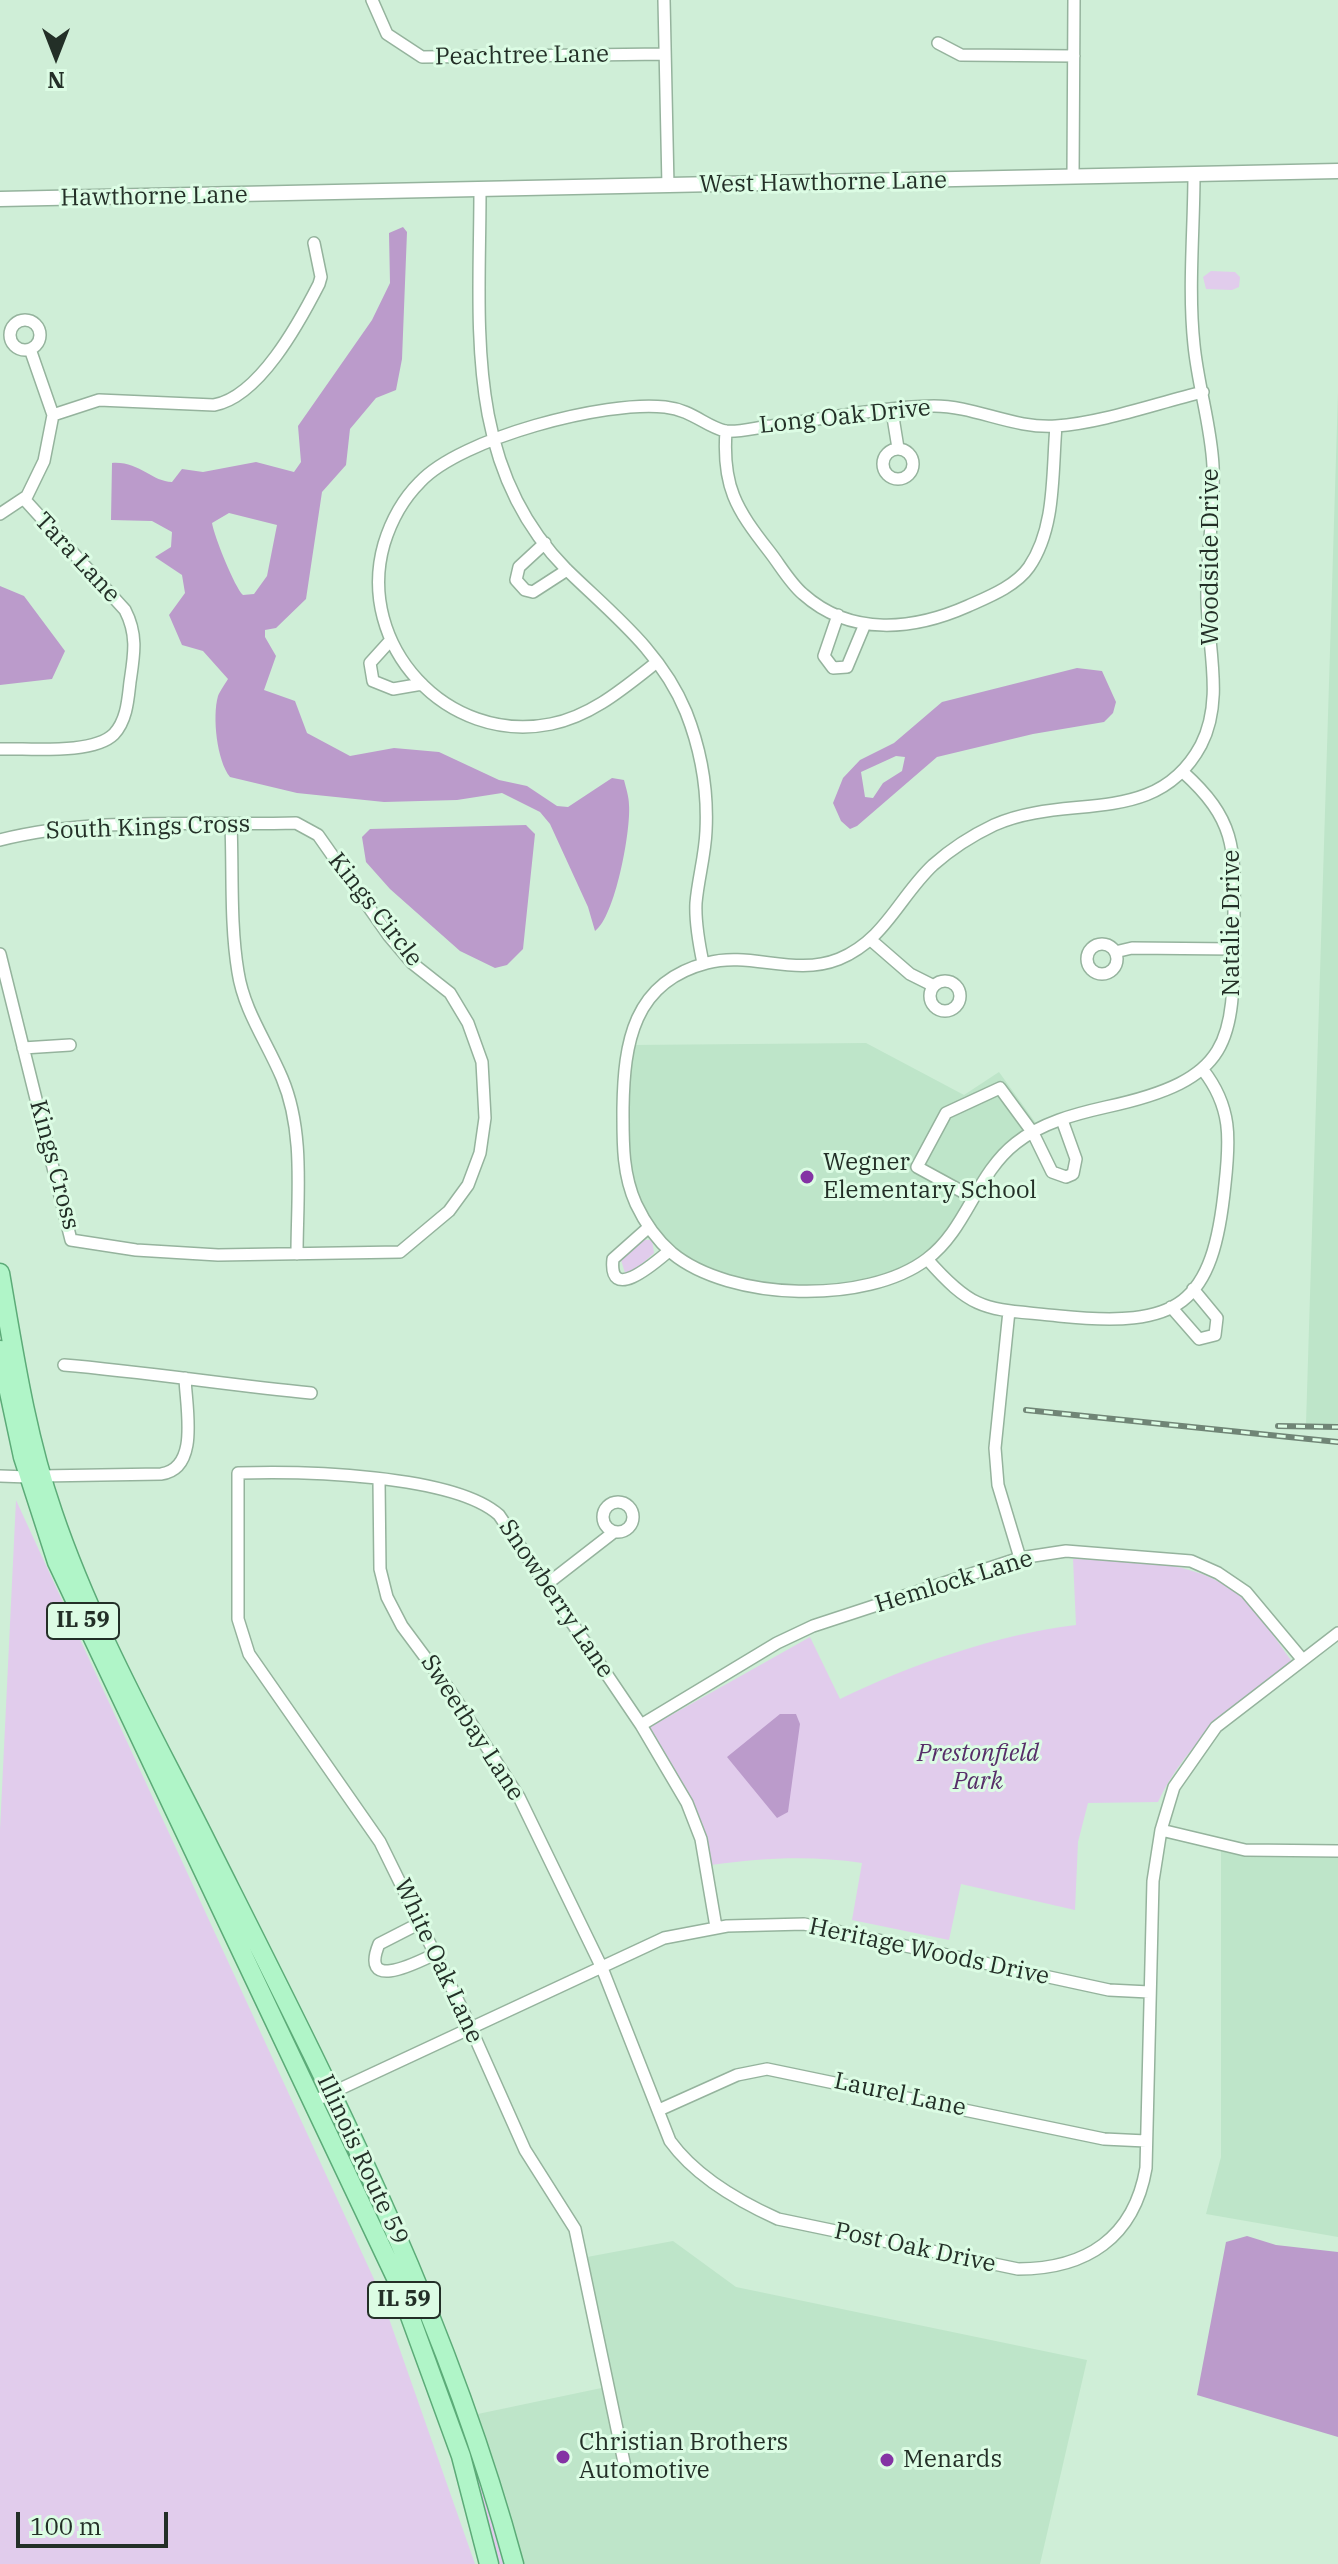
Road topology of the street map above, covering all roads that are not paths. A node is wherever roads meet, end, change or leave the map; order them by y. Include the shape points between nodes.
1 (372, 0) edge
2 (664, 0) edge
3 (1074, 0) edge
4 (938, 43) dead end
5 (665, 54) junction
6 (1074, 56) junction
7 (1338, 171) edge
8 (1194, 174) junction
9 (1073, 177) junction
10 (668, 186) junction
11 (480, 191) junction
12 (307, 195) joint
13 (0, 199) edge
14 (314, 243) dead end
15 (30, 349) dead end
16 (1203, 392) junction
17 (892, 411) junction
18 (53, 415) junction
19 (1056, 426) junction
20 (726, 431) junction
21 (492, 442) junction
22 (898, 448) dead end
23 (25, 500) junction
24 (0, 514) edge
25 (545, 543) junction
26 (567, 570) junction
27 (838, 615) junction
28 (865, 624) junction
29 (389, 642) junction
30 (657, 662) junction
31 (422, 684) junction
32 (0, 749) edge
33 (1183, 772) junction
34 (296, 823) joint
35 (231, 825) junction
36 (0, 840) edge
37 (872, 941) junction
38 (1234, 949) junction
39 (1115, 952) dead end
40 (0, 954) edge
41 (703, 963) junction
42 (934, 986) dead end
43 (70, 1045) dead end
44 (23, 1048) junction
45 (1203, 1070) junction
46 (1062, 1120) junction
47 (1033, 1133) junction
48 (972, 1197) junction
49 (649, 1227) junction
50 (669, 1251) junction
51 (212, 1254) joint
52 (297, 1254) junction
53 (927, 1259) junction
54 (0, 1273) edge
55 (1193, 1289) junction
56 (1171, 1307) junction
57 (1009, 1311) junction
58 (6, 1346) edge
59 (64, 1365) dead end
60 (185, 1378) junction
61 (311, 1393) dead end
62 (238, 1473) joint
63 (0, 1476) edge
64 (34, 1476) junction
65 (379, 1481) junction
66 (614, 1532) dead end
67 (1020, 1558) junction
68 (547, 1584) junction
69 (1338, 1633) edge
70 (1302, 1659) junction
71 (641, 1725) junction
72 (1161, 1830) junction
73 (1338, 1851) edge
74 (420, 1923) junction
75 (716, 1927) junction
76 (435, 1954) junction
77 (602, 1968) junction
78 (1149, 1992) junction
79 (471, 2030) junction
80 (331, 2093) junction
81 (312, 2102) junction
82 (659, 2110) junction
83 (1146, 2141) junction
84 (625, 2467) dead end
85 (489, 2564) edge
86 (514, 2564) edge

1 - 5 street, Peachtree Lane via 387,34 412,53 436,59
2 - 5 street
3 - 6 street
4 - 6 street via 961,55
5 - 10 street
6 - 9 street
7 - 8 street, West Hawthorne Lane
8 - 9 street, West Hawthorne Lane
8 - 16 street, Woodside Drive via 1193,331
9 - 10 street, West Hawthorne Lane
10 - 11 street, West Hawthorne Lane
11 - 12 street, West Hawthorne Lane
11 - 21 street via 481,368
12 - 13 street, Hawthorne Lane
14 - 18 street via 319,284 251,389 214,405 99,400
15 - 18 street
16 - 19 street, Long Oak Drive
16 - 33 street, Woodside Drive via 1213,470 1207,594 1213,699 1203,740
17 - 19 street, Long Oak Drive via 946,406 1022,424
17 - 20 street, Long Oak Drive
17 - 22 street
18 - 23 street via 44,461
19 - 28 street via 1049,517 1027,570 983,599 935,620 897,627
20 - 21 street, Long Oak Drive via 690,412 641,405 595,410
20 - 27 street via 725,473 742,515 803,594
21 - 25 street via 511,490
21 - 29 street, Long Oak Drive via 457,455 420,481 391,525 379,579
23 - 24 street
23 - 32 street, Tara Lane via 125,610 134,630 135,651 126,712 113,735 84,747
25 - 26 street
25 - 26 street via 519,567 519,585 533,592
26 - 30 street via 613,610
27 - 28 street
27 - 28 street via 824,656 833,668 847,667
29 - 31 street
29 - 31 street via 370,663 373,681 393,689
30 - 31 street via 591,710 541,726 477,720
30 - 41 street via 685,712 704,778 706,830 696,915
33 - 37 street, Woodside Drive via 1150,795 1127,803 1038,810 976,834 931,867
33 - 38 street, Natalie Drive via 1221,813 1232,836
34 - 35 street, South Kings Cross
34 - 52 street, Kings Circle via 318,835 389,936 412,963 450,993 482,1062 485,1118 468,1185 449,1211 400,1252
35 - 36 street, South Kings Cross via 114,826 30,832
35 - 52 street via 238,972 245,1001 292,1110
37 - 41 street, Woodside Drive via 837,960 810,966
37 - 42 street via 910,974
38 - 39 street
38 - 45 street, Natalie Drive via 1231,1018
40 - 44 street, Kings Cross
41 - 49 street via 654,993 636,1022 624,1059 623,1160
43 - 44 street
44 - 51 street, Kings Cross via 71,1240
45 - 46 street, Natalie Drive via 1161,1094
45 - 55 street via 1225,1106 1230,1139 1218,1244
46 - 47 street, Natalie Drive
46 - 47 street via 1076,1159 1073,1174 1052,1172
47 - 48 street, Natalie Drive via 1013,1145
47 - 48 street via 1000,1088 946,1113 917,1167
48 - 53 street, Natalie Drive via 957,1226
49 - 50 street
49 - 50 street via 613,1259 617,1276 636,1277
50 - 53 street via 725,1280 828,1291 864,1287
51 - 52 street, Kings Circle
53 - 57 street via 968,1301
54 - 58 main road, IL 59
55 - 56 street
55 - 56 street via 1217,1318 1215,1335 1206,1340 1195,1337
56 - 57 street via 1125,1320
57 - 67 street via 995,1448 998,1485
58 - 64 main road, IL 59
59 - 60 street
60 - 61 street
60 - 64 street via 187,1448 177,1469 161,1474
62 - 65 street, Snowberry Lane
62 - 74 street, White Oak Lane via 238,1619 249,1654 368,1820
63 - 64 street
64 - 80 main road, Illinois Route 59 / IL 59 via 91,1609
64 - 81 main road, Illinois Route 59 / IL 59 via 72,1598
65 - 68 street, Snowberry Lane via 433,1486 485,1503
65 - 77 street, Sweetbay Lane via 380,1569 387,1597 519,1797
66 - 68 street
67 - 70 street, Hemlock Lane via 1066,1551 1191,1561 1246,1592
67 - 71 street, Hemlock Lane via 813,1626
68 - 71 street, Snowberry Lane
69 - 70 street, Post Oak Drive
70 - 72 street, Post Oak Drive via 1202,1745 1174,1787
71 - 75 street, Snowberry Lane via 687,1803 701,1839
72 - 73 street via 1245,1850
72 - 78 street, Post Oak Drive via 1153,1881
74 - 76 street, White Oak Lane
74 - 76 street via 379,1944 379,1968 392,1972
75 - 77 street, Heritage Woods Drive via 664,1938
75 - 78 street, Heritage Woods Drive via 804,1924 1109,1990
76 - 79 street, White Oak Lane
77 - 79 street, Heritage Woods Drive
77 - 82 street, Post Oak Drive
78 - 83 street, Post Oak Drive
79 - 80 street, Heritage Woods Drive
79 - 84 street, White Oak Lane via 525,2150 575,2229
80 - 81 street, Heritage Woods Drive
80 - 86 main road, Illinois Route 59 / IL 59 via 437,2326
81 - 85 main road, Illinois Route 59 / IL 59 via 426,2353 461,2456
82 - 83 street, Laurel Lane via 737,2075 767,2069 1104,2139
82 - 83 street, Post Oak Drive via 682,2157 750,2208 778,2219 1018,2269 1074,2262 1112,2237 1142,2188

